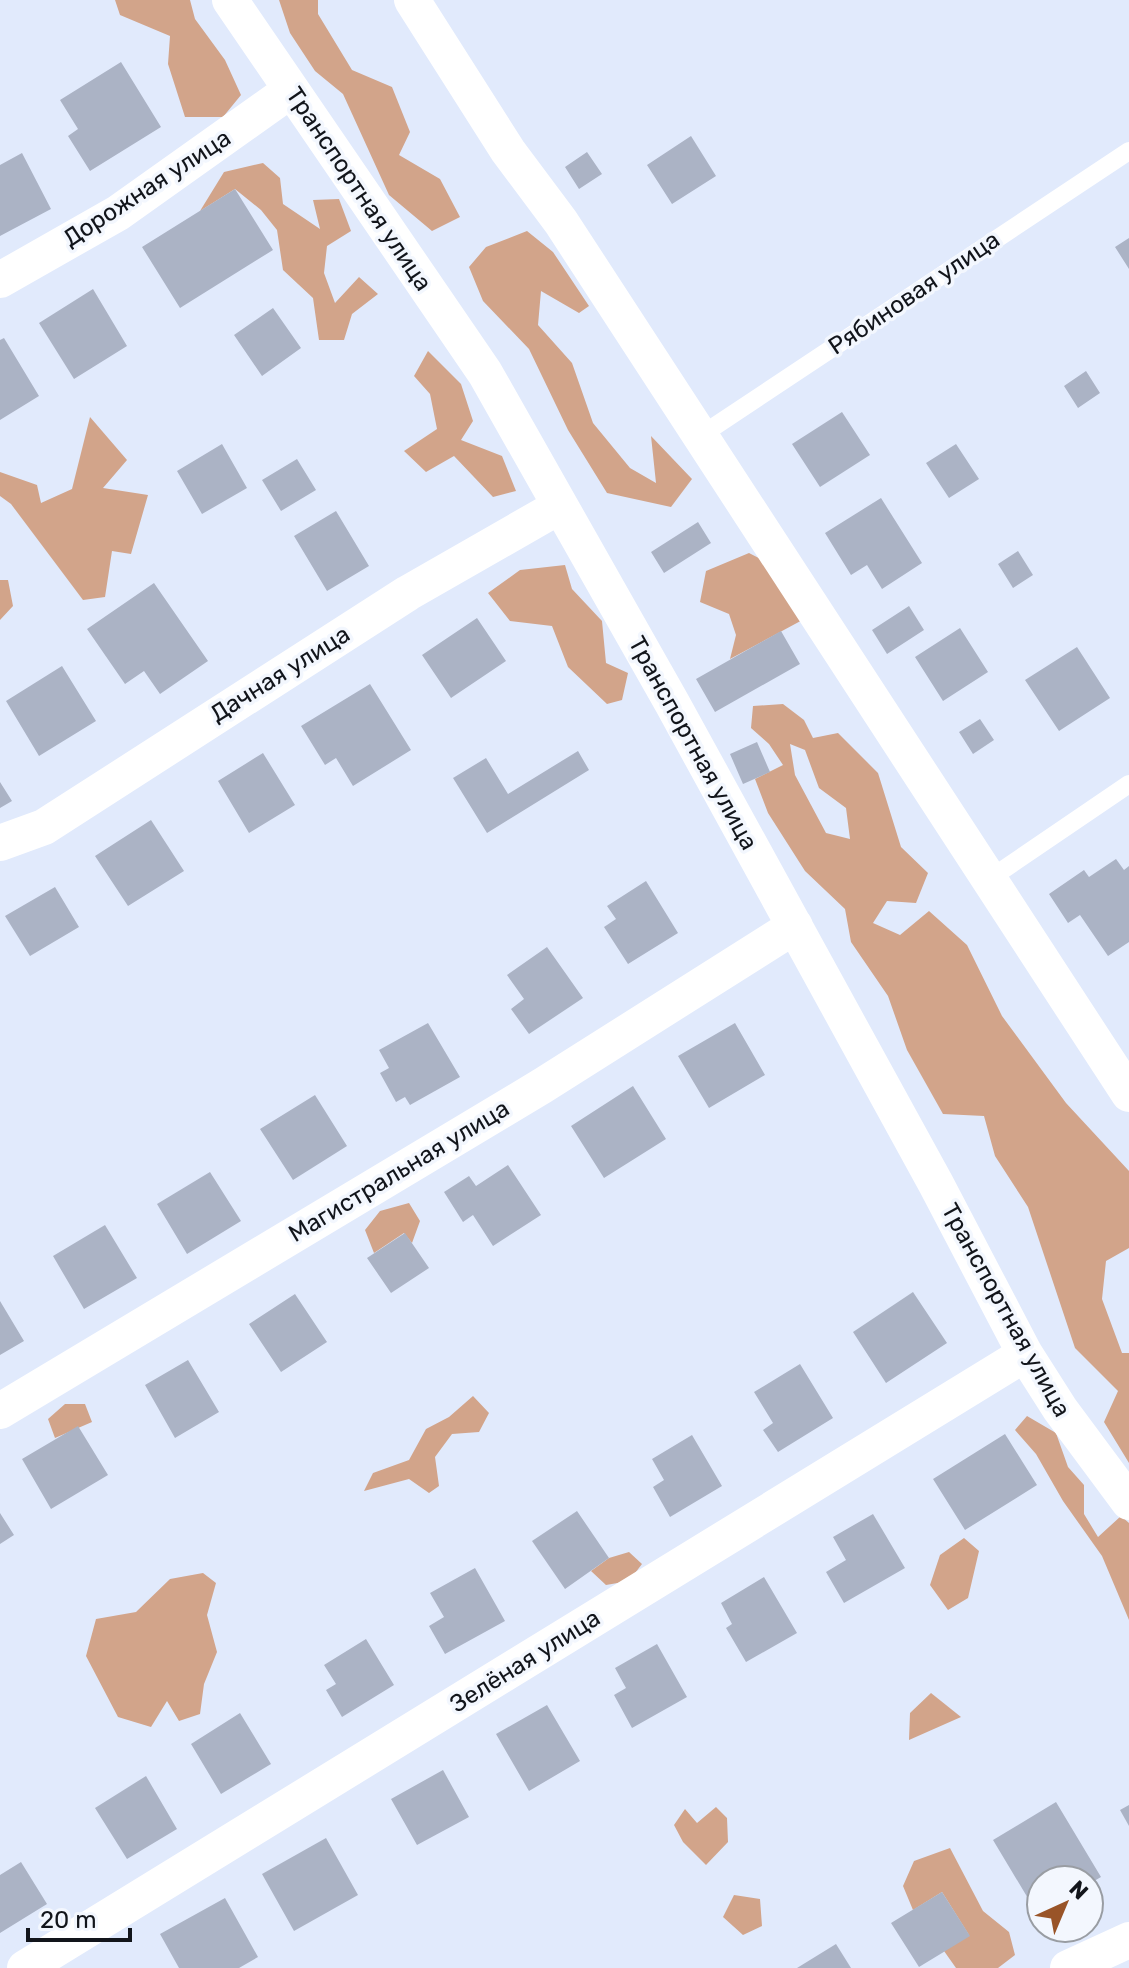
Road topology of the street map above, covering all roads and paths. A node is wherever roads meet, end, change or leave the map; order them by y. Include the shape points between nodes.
1 (230, 0) edge
2 (412, 0) edge
3 (291, 90) junction
4 (1129, 151) edge
5 (0, 280) edge
6 (700, 436) junction
7 (560, 506) junction
8 (1129, 784) edge
9 (0, 843) edge
10 (988, 880) junction
11 (795, 926) junction
12 (1129, 1094) edge
13 (1025, 1354) junction
14 (0, 1411) edge
15 (1129, 1502) edge
16 (1129, 1940) edge
17 (25, 1968) edge
18 (1068, 1968) edge

1 - 3 street, Транспортная улица
2 - 6 street
3 - 5 street, Дорожная улица via 118,213
3 - 7 street, Транспортная улица via 485,373
4 - 6 lane, Рябиновая улица
6 - 10 street
7 - 9 street, Дачная улица via 408,593 44,827
7 - 11 street, Транспортная улица
8 - 10 lane
10 - 12 street
11 - 13 street, Транспортная улица
11 - 14 street, Магистральная улица via 542,1086
13 - 15 street, Транспортная улица
13 - 17 street, Зелёная улица
16 - 18 street

